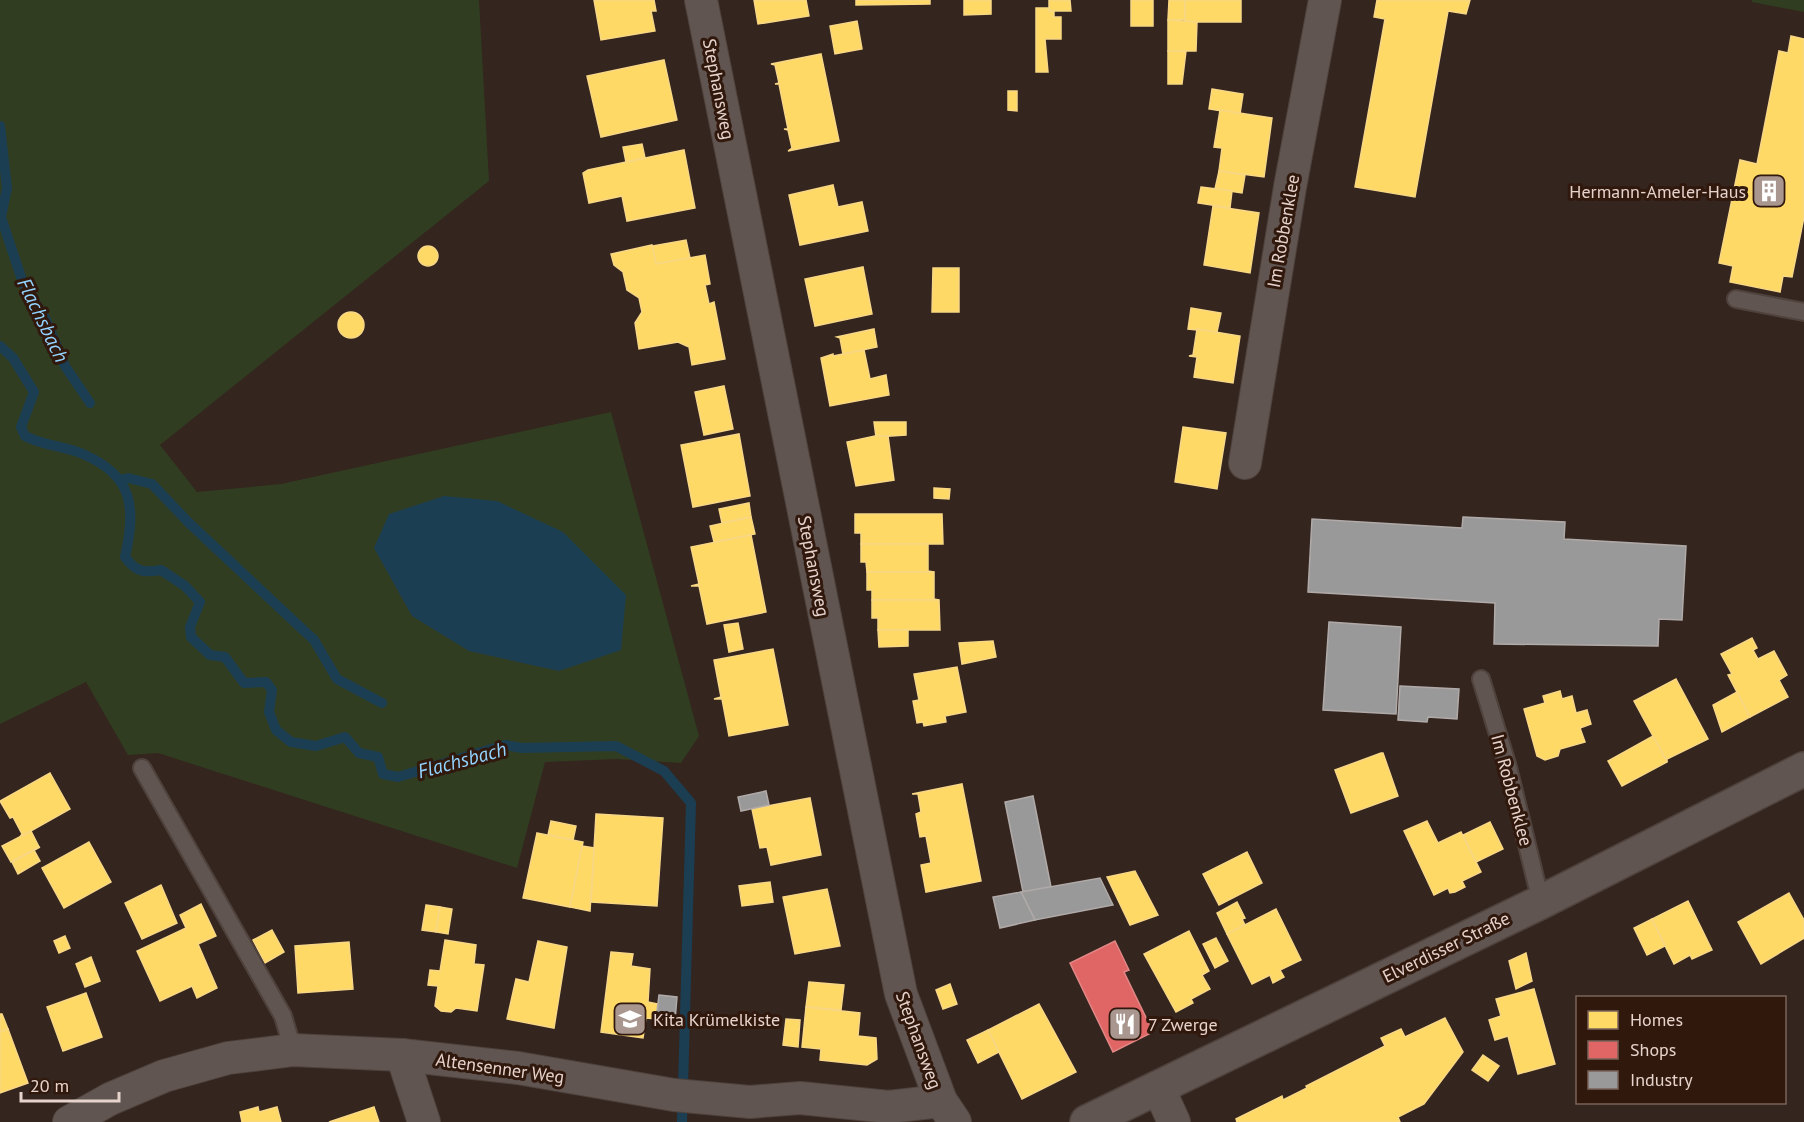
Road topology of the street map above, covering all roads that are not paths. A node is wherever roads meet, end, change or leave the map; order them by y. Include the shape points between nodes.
1 (701, 0) edge
2 (1325, 0) edge
3 (1736, 299) dead end
4 (1804, 312) edge
5 (1245, 463) dead end
6 (1481, 679) dead end
7 (142, 768) dead end
8 (1804, 769) edge
9 (1541, 902) junction
10 (293, 1050) junction
11 (402, 1055) junction
12 (1158, 1087) junction
13 (948, 1111) edge
14 (69, 1122) edge
15 (424, 1122) edge
16 (1087, 1122) edge
17 (1174, 1122) edge

1 - 13 street, Stephansweg via 900,994
2 - 5 street, Im Robbenklee
3 - 4 lane
6 - 9 lane, Im Robbenklee via 1508,767
7 - 10 lane via 283,1016
8 - 9 main road, Elverdisser Straße
9 - 12 main road, Elverdisser Straße
10 - 11 street, Altensenner Weg
10 - 14 street, Altensenner Weg via 228,1058 164,1076
11 - 13 street, Altensenner Weg via 518,1068 685,1096 750,1102 800,1098
11 - 15 street
12 - 16 main road, Elverdisser Straße
12 - 17 street

